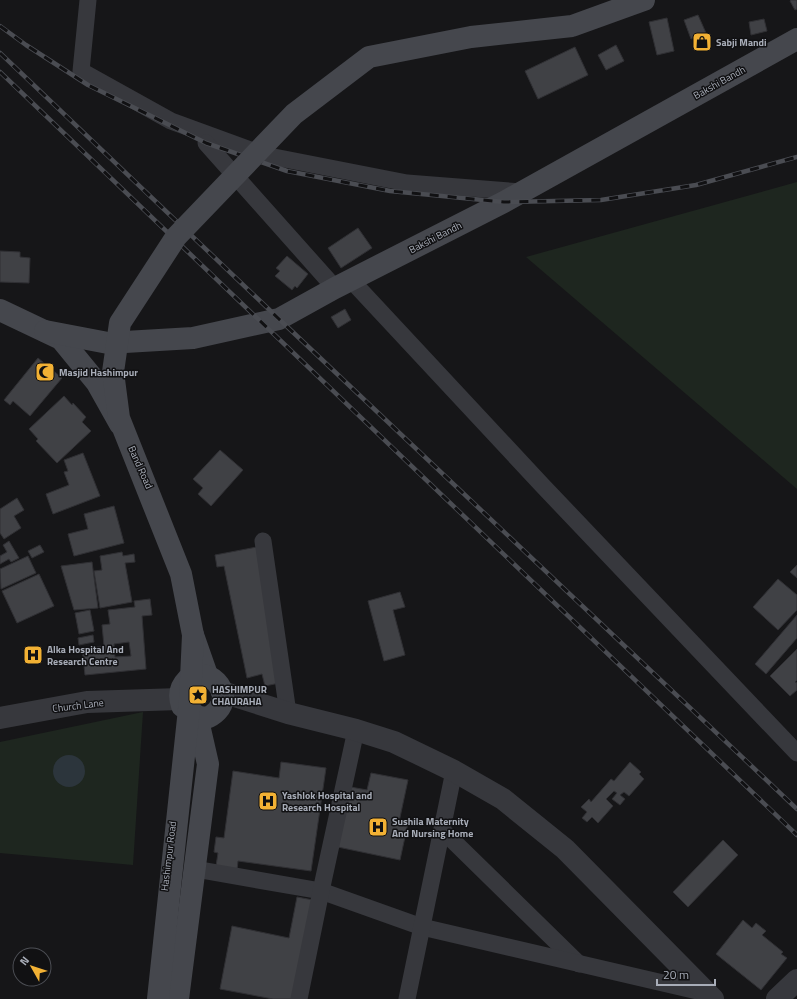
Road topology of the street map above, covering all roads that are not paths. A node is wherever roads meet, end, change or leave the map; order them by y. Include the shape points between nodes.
1 (88, 0) edge
2 (644, 0) edge
3 (797, 39) edge
4 (206, 143) dead end
5 (522, 192) junction
6 (343, 284) junction
7 (0, 310) edge
8 (46, 331) junction
9 (263, 541) dead end
10 (207, 675) junction
11 (222, 692) junction
12 (180, 699) junction
13 (288, 713) junction
14 (197, 716) junction
15 (0, 718) edge
16 (356, 730) junction
17 (797, 753) edge
18 (454, 772) junction
19 (442, 830) junction
20 (195, 869) junction
21 (321, 891) junction
22 (422, 928) junction
23 (579, 964) junction
24 (797, 980) edge
25 (710, 996) edge
26 (151, 999) edge
27 (158, 999) edge
28 (178, 999) edge
29 (299, 999) edge
30 (407, 999) edge
31 (777, 999) edge

1 - 5 street via 81,71 171,121 264,155 406,183
2 - 27 main road, bridge via 572,26 471,37 369,57 294,114 176,238 120,323 112,372 119,418 181,574 193,635 190,700
3 - 5 main road, Bakshi Bandh
4 - 6 street
5 - 6 main road, Bakshi Bandh
6 - 8 main road, Bakshi Bandh via 279,319 193,338 108,343
6 - 17 street via 542,485
7 - 8 main road, Band Road
8 - 10 main road, Band Road via 61,339 97,383 139,458 162,520 193,635
9 - 13 street
10 - 11 main road via 218,683
10 - 12 main road via 194,676 188,680 180,692
11 - 13 street
11 - 14 main road via 222,703 214,715 207,718
12 - 14 main road via 182,706
12 - 15 street, Church Lane via 87,702
13 - 16 street
14 - 20 main road via 208,764
14 - 26 main road, Hashimpur Road via 181,751
16 - 18 street via 394,742
16 - 21 street
18 - 19 street
18 - 25 street via 503,798 565,849
19 - 22 street
19 - 23 street
20 - 21 street
20 - 28 main road
21 - 22 street
21 - 29 street
22 - 23 street
22 - 30 street
23 - 25 street
24 - 31 street

